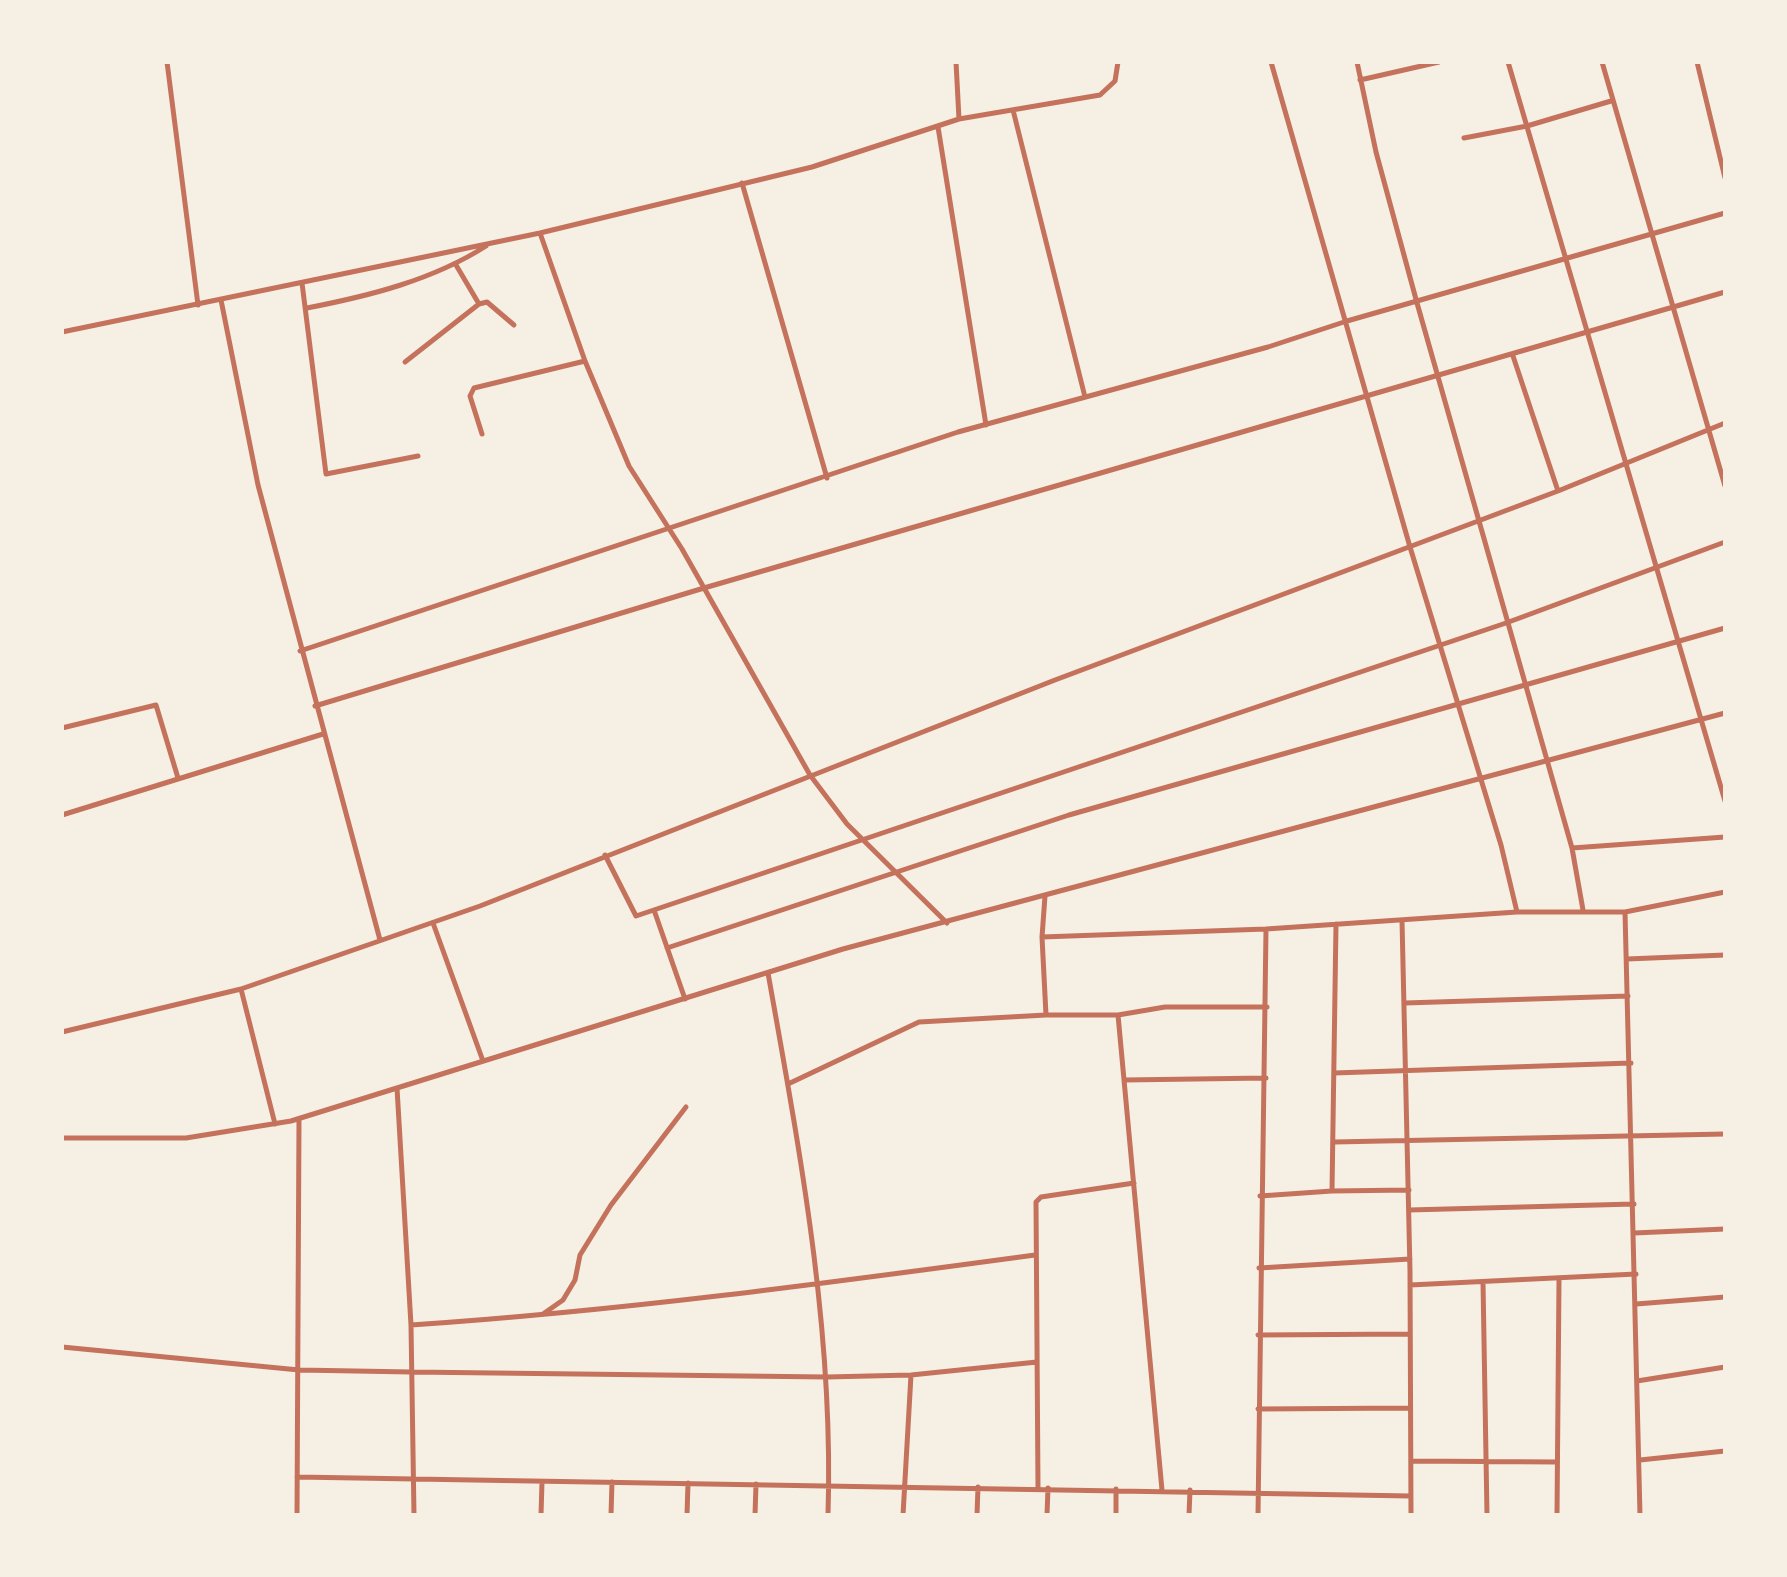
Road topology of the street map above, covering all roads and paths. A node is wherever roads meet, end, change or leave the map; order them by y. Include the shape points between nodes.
1 (167, 62) edge
2 (956, 62) edge
3 (1118, 62) edge
4 (1271, 62) edge
5 (1357, 62) edge
6 (1439, 62) edge
7 (1508, 62) edge
8 (1602, 62) edge
9 (1697, 62) edge
10 (1360, 80) junction
11 (1611, 101) junction
12 (1013, 110) junction
13 (959, 119) junction
14 (1527, 126) junction
15 (938, 127) junction
16 (1464, 138) dead end
17 (1725, 178) edge
18 (742, 183) junction
19 (1725, 213) edge
20 (540, 233) junction
21 (1650, 233) junction
22 (490, 244) junction
23 (1564, 257) junction
24 (456, 265) junction
25 (302, 283) junction
26 (1725, 292) edge
27 (221, 300) junction
28 (1417, 303) junction
29 (479, 304) junction
30 (198, 305) junction
31 (1673, 306) junction
32 (307, 308) junction
33 (1347, 321) junction
34 (514, 325) dead end
35 (62, 332) edge
36 (1588, 334) junction
37 (1513, 356) junction
38 (585, 361) junction
39 (405, 362) dead end
40 (1437, 377) junction
41 (1370, 396) junction
42 (1085, 397) junction
43 (1725, 423) edge
44 (986, 425) junction
45 (1709, 429) junction
46 (482, 434) dead end
47 (418, 456) dead end
48 (1625, 462) junction
49 (827, 478) junction
50 (1725, 486) edge
51 (1558, 491) junction
52 (1477, 522) junction
53 (667, 530) junction
54 (1725, 542) edge
55 (1410, 547) junction
56 (1657, 568) junction
57 (704, 588) junction
58 (1506, 623) junction
59 (1725, 628) edge
60 (1679, 642) junction
61 (1440, 646) junction
62 (300, 651) junction
63 (1524, 687) junction
64 (315, 706) junction
65 (1458, 706) junction
66 (1725, 713) edge
67 (1702, 720) junction
68 (62, 728) edge
69 (323, 734) junction
70 (1546, 763) junction
71 (810, 775) junction
72 (178, 778) junction
73 (1481, 780) junction
74 (1725, 801) edge
75 (62, 815) edge
76 (1725, 837) edge
77 (866, 840) junction
78 (1572, 848) junction
79 (605, 855) junction
80 (899, 873) junction
81 (1725, 892) edge
82 (1045, 896) junction
83 (654, 910) junction
84 (1583, 910) junction
85 (1517, 912) junction
86 (1625, 912) junction
87 (1402, 920) junction
88 (433, 923) junction
89 (947, 923) junction
90 (1336, 924) junction
91 (1266, 929) junction
92 (1042, 937) junction
93 (380, 940) junction
94 (667, 948) junction
95 (1725, 955) edge
96 (1627, 959) junction
97 (768, 973) junction
98 (241, 989) junction
99 (1628, 996) junction
100 (685, 999) junction
101 (1405, 1003) junction
102 (1267, 1007) junction
103 (1046, 1015) junction
104 (1118, 1015) junction
105 (62, 1032) edge
106 (483, 1061) junction
107 (1631, 1063) junction
108 (1406, 1070) junction
109 (1334, 1073) junction
110 (1266, 1078) junction
111 (1124, 1080) junction
112 (788, 1084) junction
113 (397, 1088) junction
114 (686, 1107) dead end
115 (299, 1119) junction
116 (275, 1124) junction
117 (1725, 1134) edge
118 (62, 1138) edge
119 (1633, 1138) junction
120 (1408, 1141) junction
121 (1334, 1142) junction
122 (1134, 1183) junction
123 (1409, 1190) junction
124 (1332, 1191) junction
125 (1260, 1196) junction
126 (1634, 1204) junction
127 (1409, 1210) junction
128 (1725, 1229) edge
129 (1634, 1233) junction
130 (1035, 1255) junction
131 (1410, 1259) junction
132 (1259, 1268) junction
133 (1636, 1274) junction
134 (1559, 1279) junction
135 (1483, 1282) junction
136 (820, 1284) junction
137 (1410, 1285) junction
138 (1725, 1297) edge
139 (1636, 1304) junction
140 (541, 1315) junction
141 (411, 1325) junction
142 (1410, 1334) junction
143 (1258, 1335) junction
144 (62, 1347) edge
145 (1037, 1362) junction
146 (1725, 1367) edge
147 (299, 1370) junction
148 (411, 1372) junction
149 (911, 1375) junction
150 (827, 1377) junction
151 (1637, 1381) junction
152 (1410, 1408) junction
153 (1258, 1409) junction
154 (1725, 1451) edge
155 (1640, 1460) junction
156 (1411, 1461) junction
157 (1486, 1462) junction
158 (1557, 1462) junction
159 (297, 1477) junction
160 (413, 1480) junction
161 (542, 1482) junction
162 (612, 1482) junction
163 (688, 1483) junction
164 (756, 1484) junction
165 (829, 1485) junction
166 (905, 1486) junction
167 (978, 1487) junction
168 (1038, 1488) junction
169 (1048, 1488) junction
170 (1116, 1489) junction
171 (1162, 1490) junction
172 (1190, 1490) junction
173 (1258, 1491) junction
174 (1411, 1496) junction
175 (297, 1515) edge
176 (414, 1515) edge
177 (541, 1515) edge
178 (611, 1515) edge
179 (687, 1515) edge
180 (755, 1515) edge
181 (828, 1515) edge
182 (903, 1515) edge
183 (977, 1515) edge
184 (1047, 1515) edge
185 (1116, 1515) edge
186 (1189, 1515) edge
187 (1258, 1515) edge
188 (1411, 1515) edge
189 (1487, 1515) edge
190 (1557, 1515) edge
191 (1640, 1515) edge

1 - 30 street
2 - 13 street
3 - 12 street via 1115,81 1100,95
4 - 33 street
5 - 10 street
6 - 10 street
7 - 14 street
8 - 11 street
9 - 17 street
10 - 28 street
11 - 14 street
11 - 21 street
12 - 13 street
12 - 42 street
13 - 15 street
14 - 16 street
14 - 23 street
15 - 18 street
15 - 44 street
18 - 20 street
18 - 49 street
19 - 21 street
20 - 22 street
20 - 38 street
21 - 23 street
21 - 31 street
22 - 24 street
22 - 25 street
23 - 28 street
23 - 36 street
24 - 29 street
24 - 32 street via 361,297
25 - 27 street
25 - 32 street
26 - 31 street
27 - 30 street
27 - 62 street via 258,485
28 - 33 street
28 - 40 street
29 - 34 street via 487,302
29 - 39 street
30 - 35 street
31 - 36 street
31 - 45 street
32 - 47 street via 326,474
33 - 41 street
33 - 42 street
36 - 37 street
36 - 48 street
37 - 40 street
37 - 51 street
38 - 46 street via 474,388 470,396
38 - 53 street via 629,466
40 - 41 street
40 - 52 street
41 - 55 street
41 - 57 street
42 - 44 street
43 - 45 street
44 - 49 street
45 - 48 street
45 - 50 street
48 - 51 street
48 - 56 street
49 - 53 street
51 - 52 street
52 - 55 street
52 - 58 street
53 - 57 street
53 - 62 street
54 - 56 street
55 - 61 street
55 - 71 street
56 - 58 street
56 - 60 street
57 - 64 street
57 - 71 street
58 - 61 street
58 - 63 street
59 - 60 street
60 - 63 street
60 - 67 street
61 - 65 street
61 - 77 street
62 - 64 street
63 - 65 street
63 - 70 street
64 - 69 street
65 - 73 street
65 - 80 street via 1069,815
66 - 67 street
67 - 70 street
67 - 74 street
68 - 72 street via 156,705
69 - 72 street
69 - 93 street
70 - 73 street
70 - 78 street
71 - 77 street via 830,805
71 - 79 street
72 - 75 street
73 - 82 street
73 - 85 street
76 - 78 street
77 - 80 street
77 - 83 street
78 - 84 street
79 - 83 street via 633,915
79 - 88 street
80 - 89 street
80 - 94 street
81 - 86 street
82 - 89 street
82 - 92 street
83 - 94 street
84 - 85 street
84 - 86 street
85 - 87 street
86 - 96 street
87 - 90 street
87 - 101 street
88 - 93 street
88 - 106 street
89 - 97 street
90 - 91 street
90 - 109 street
91 - 92 street
91 - 102 street
92 - 103 street
93 - 98 street
94 - 100 street
95 - 96 street
96 - 99 street
97 - 100 street
97 - 112 street
98 - 105 street
98 - 116 street
99 - 101 street
99 - 107 street
100 - 106 street
101 - 108 street
102 - 104 street via 1165,1007
102 - 110 street
103 - 104 street
103 - 112 street via 919,1022
104 - 111 street
106 - 113 street
107 - 108 street
107 - 119 street
108 - 109 street
108 - 120 street
109 - 121 street
110 - 111 street
110 - 125 street
111 - 122 street
112 - 136 street
113 - 115 street
113 - 141 street
114 - 140 street via 611,1205 580,1255 575,1280 563,1300
115 - 116 street
115 - 147 street
116 - 118 street via 186,1138
117 - 119 street
119 - 120 street
119 - 126 street
120 - 121 street
120 - 123 street
121 - 124 street
122 - 130 street via 1041,1197 1035,1208
122 - 171 street
123 - 124 street
123 - 127 street
124 - 125 street
125 - 132 street
126 - 127 street
126 - 129 street
127 - 131 street
128 - 129 street
129 - 133 street
130 - 136 street
130 - 145 street
131 - 132 street
131 - 137 street
132 - 143 street
133 - 134 street
133 - 139 street
134 - 135 street
134 - 158 street
135 - 137 street
135 - 157 street
136 - 140 street
136 - 150 street
137 - 142 street
138 - 139 street
139 - 151 street
140 - 141 street
141 - 148 street
142 - 143 street
142 - 152 street
143 - 153 street
144 - 147 street
145 - 149 street
145 - 168 street
146 - 151 street
147 - 148 street
147 - 159 street
148 - 150 street
148 - 160 street
149 - 150 street
149 - 166 street
150 - 165 street
151 - 155 street
152 - 153 street
152 - 156 street
153 - 173 street
154 - 155 street
155 - 191 street
156 - 157 street
156 - 174 street
157 - 158 street
157 - 189 street
158 - 190 street
159 - 160 street
159 - 175 street
160 - 161 street
160 - 176 street
161 - 162 street
161 - 177 street
162 - 163 street
162 - 178 street
163 - 164 street
163 - 179 street
164 - 165 street
164 - 180 street
165 - 166 street
165 - 181 street
166 - 167 street
166 - 182 street
167 - 168 street
167 - 183 street
168 - 169 street
169 - 170 street
169 - 184 street
170 - 171 street
170 - 185 street
171 - 172 street
172 - 173 street
172 - 186 street
173 - 174 street
173 - 187 street
174 - 188 street

